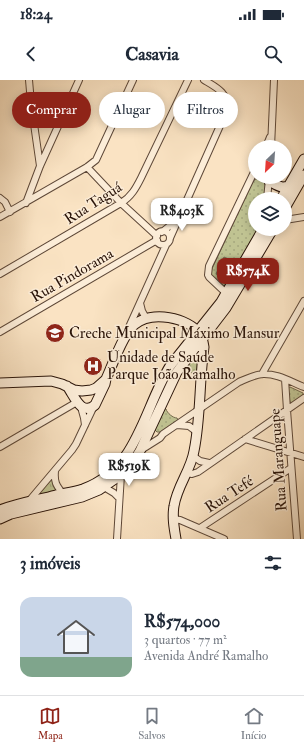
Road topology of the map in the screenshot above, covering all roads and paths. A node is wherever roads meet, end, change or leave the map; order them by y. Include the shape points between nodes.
1 (28, 80) edge
2 (79, 80) edge
3 (133, 80) edge
4 (188, 80) edge
5 (204, 80) edge
6 (274, 80) edge
7 (272, 133) junction
8 (269, 140) edge
9 (272, 140) edge
10 (304, 159) edge
11 (40, 166) junction
12 (87, 167) junction
13 (304, 175) edge
14 (250, 184) edge
15 (276, 184) edge
16 (292, 188) junction
17 (288, 192) edge
18 (291, 192) edge
19 (0, 198) edge
20 (26, 203) junction
21 (121, 203) junction
22 (10, 212) junction
23 (0, 217) edge
24 (304, 217) edge
25 (178, 219) junction
26 (292, 219) edge
27 (260, 236) edge
28 (269, 236) edge
29 (170, 238) junction
30 (160, 239) junction
31 (0, 274) edge
32 (226, 293) junction
33 (304, 301) edge
34 (140, 303) junction
35 (146, 318) junction
36 (0, 332) edge
37 (125, 336) junction
38 (197, 336) junction
39 (196, 346) junction
40 (203, 354) junction
41 (176, 365) junction
42 (262, 374) junction
43 (106, 379) junction
44 (285, 379) junction
45 (11, 382) junction
46 (0, 383) edge
47 (67, 386) junction
48 (304, 388) edge
49 (0, 389) edge
50 (86, 391) junction
51 (304, 398) edge
52 (96, 402) junction
53 (78, 403) junction
54 (199, 409) junction
55 (287, 410) junction
56 (85, 425) junction
57 (177, 425) junction
58 (150, 428) junction
59 (197, 432) junction
60 (163, 434) junction
61 (245, 439) junction
62 (0, 447) edge
63 (140, 451) junction
64 (290, 453) junction
65 (193, 456) junction
66 (304, 457) edge
67 (209, 463) junction
68 (291, 468) junction
69 (55, 471) junction
70 (117, 473) junction
71 (187, 473) junction
72 (103, 483) junction
73 (63, 494) junction
74 (119, 498) junction
75 (29, 501) junction
76 (0, 510) edge
77 (0, 519) edge
78 (173, 519) junction
79 (200, 528) junction
80 (117, 539) edge
81 (176, 539) edge
82 (224, 539) edge
83 (297, 539) edge

1 - 11 street
2 - 11 street
3 - 12 street via 99,156
4 - 21 street, Rua Taguá via 136,188
5 - 25 street via 222,92 228,107
6 - 7 street
7 - 8 street
7 - 9 street
10 - 16 main road
11 - 20 street
12 - 20 street
12 - 21 street
13 - 16 main road
14 - 32 street via 209,266 209,277
15 - 16 main road
16 - 17 main road
16 - 18 main road
19 - 22 street
20 - 22 street
21 - 30 street
21 - 31 street, Rua Taguá
22 - 23 street
24 - 26 street
25 - 29 street
25 - 30 street, Rua Pindorama
27 - 32 main road
28 - 38 main road via 229,304
29 - 30 street via 168,242
29 - 30 street via 164,232
30 - 34 street via 162,254
30 - 36 street, Rua Pindorama
32 - 38 main road
33 - 42 street
34 - 35 street
34 - 37 street
35 - 37 main road via 134,325
35 - 38 main road via 172,318 186,323
37 - 43 main road
38 - 39 main road
38 - 40 main road via 204,347
38 - 41 main road
39 - 40 main road
39 - 41 main road
40 - 54 main road
41 - 58 main road via 174,377
41 - 70 main road via 164,378
42 - 44 street
42 - 54 street via 239,382
43 - 50 main road via 100,386
43 - 52 main road
44 - 48 street
44 - 55 street, Rua Maranguape
45 - 46 main road
45 - 47 main road via 51,381
45 - 49 street
47 - 50 main road via 74,390
47 - 53 main road
50 - 52 main road via 97,394
50 - 53 main road via 78,395
51 - 55 street
52 - 53 main road via 92,408 87,409
52 - 56 street
53 - 56 street
53 - 62 street
54 - 57 street
54 - 59 main road
55 - 61 street
55 - 64 street, Rua Maranguape
56 - 69 street via 76,444
57 - 59 street via 189,426
57 - 60 street
58 - 60 street via 155,434
58 - 63 main road
59 - 65 main road
60 - 63 street
61 - 64 street
61 - 67 street
63 - 70 main road via 130,466
64 - 66 street
64 - 68 street, Rua Maranguape
65 - 67 street via 200,462
65 - 71 main road
67 - 71 street via 195,474
68 - 79 street, Rua Tefé
68 - 83 street, Rua Maranguape
69 - 73 street via 56,486
69 - 75 street
70 - 72 main road
70 - 74 street
71 - 78 main road via 176,498
72 - 73 main road
72 - 74 street
72 - 77 main road via 93,493 82,497
73 - 75 main road
74 - 80 street
75 - 76 main road
78 - 79 street
78 - 81 main road
79 - 82 street

